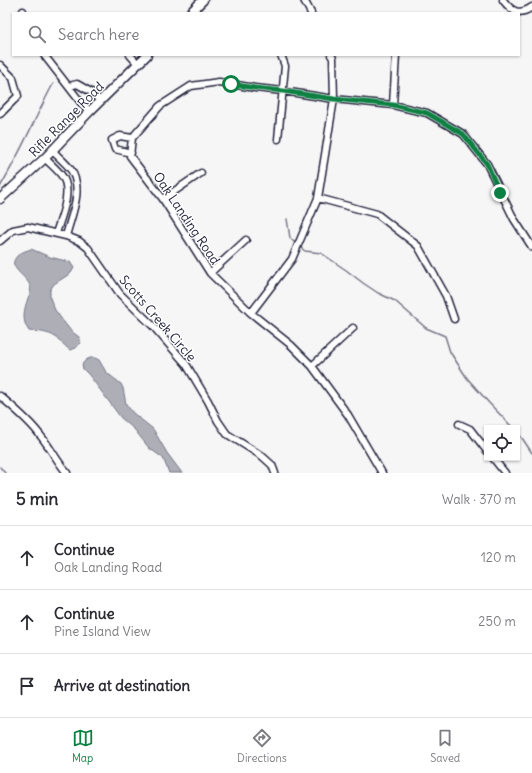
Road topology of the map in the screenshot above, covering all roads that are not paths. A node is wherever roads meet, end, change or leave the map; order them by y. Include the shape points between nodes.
1 (203, 0) edge
2 (304, 0) edge
3 (503, 0) edge
4 (532, 7) edge
5 (191, 12) edge
6 (310, 12) edge
7 (45, 56) edge
8 (131, 56) edge
9 (146, 56) edge
10 (281, 56) edge
11 (332, 56) edge
12 (396, 56) edge
13 (138, 64) junction
14 (0, 65) edge
15 (69, 86) junction
16 (283, 91) junction
17 (334, 99) junction
18 (100, 101) junction
19 (393, 105) junction
20 (90, 111) junction
21 (0, 114) edge
22 (132, 138) junction
23 (278, 139) dead end
24 (52, 150) junction
25 (131, 153) junction
26 (45, 158) junction
27 (201, 173) dead end
28 (318, 198) junction
29 (0, 199) edge
30 (163, 199) junction
31 (56, 233) junction
32 (66, 236) junction
33 (246, 240) dead end
34 (0, 241) edge
35 (532, 247) edge
36 (210, 273) junction
37 (251, 312) junction
38 (454, 319) dead end
39 (352, 328) dead end
40 (312, 366) junction
41 (0, 396) edge
42 (459, 424) dead end
43 (484, 447) edge
44 (495, 461) edge
45 (67, 473) edge
46 (274, 473) edge
47 (382, 473) edge
48 (504, 473) edge

1 - 5 main road
2 - 6 street
3 - 4 street via 513,11 526,11
7 - 15 street
8 - 13 street
9 - 13 main road, Rifle Range Road
10 - 16 street via 285,66
11 - 17 street
12 - 19 street
13 - 18 main road, Rifle Range Road
14 - 21 street via 13,78 18,96
15 - 18 street via 77,84
15 - 20 street
16 - 17 street
16 - 22 street via 219,82 191,86 160,106
16 - 23 street
17 - 19 street
17 - 28 street
18 - 20 main road, Rifle Range Road
19 - 35 street via 427,113 463,134 487,164 514,219
20 - 24 main road, Rifle Range Road
22 - 25 street
22 - 25 street via 120,136 112,140 115,149
24 - 26 main road, Rifle Range Road
24 - 32 street via 71,171 77,182 77,198
25 - 30 street, Oak Landing Road via 130,156
26 - 29 main road, Rifle Range Road
26 - 31 street via 63,176 66,185 66,197
27 - 30 street
28 - 37 street via 292,259
28 - 38 street via 377,214 418,246 446,296
30 - 36 street, Oak Landing Road
31 - 32 street, Scotts Creek Circle
31 - 34 street, Scotts Creek Circle via 28,227 13,230
32 - 46 street, Scotts Creek Circle via 88,248 120,294 153,326 186,364 227,434 262,456 272,465
33 - 36 street
36 - 37 street, Oak Landing Road
37 - 40 street, Oak Landing Road
39 - 40 street
40 - 47 street, Oak Landing Road via 348,414
41 - 45 street via 25,417 41,435
42 - 43 street via 470,429
44 - 48 street

